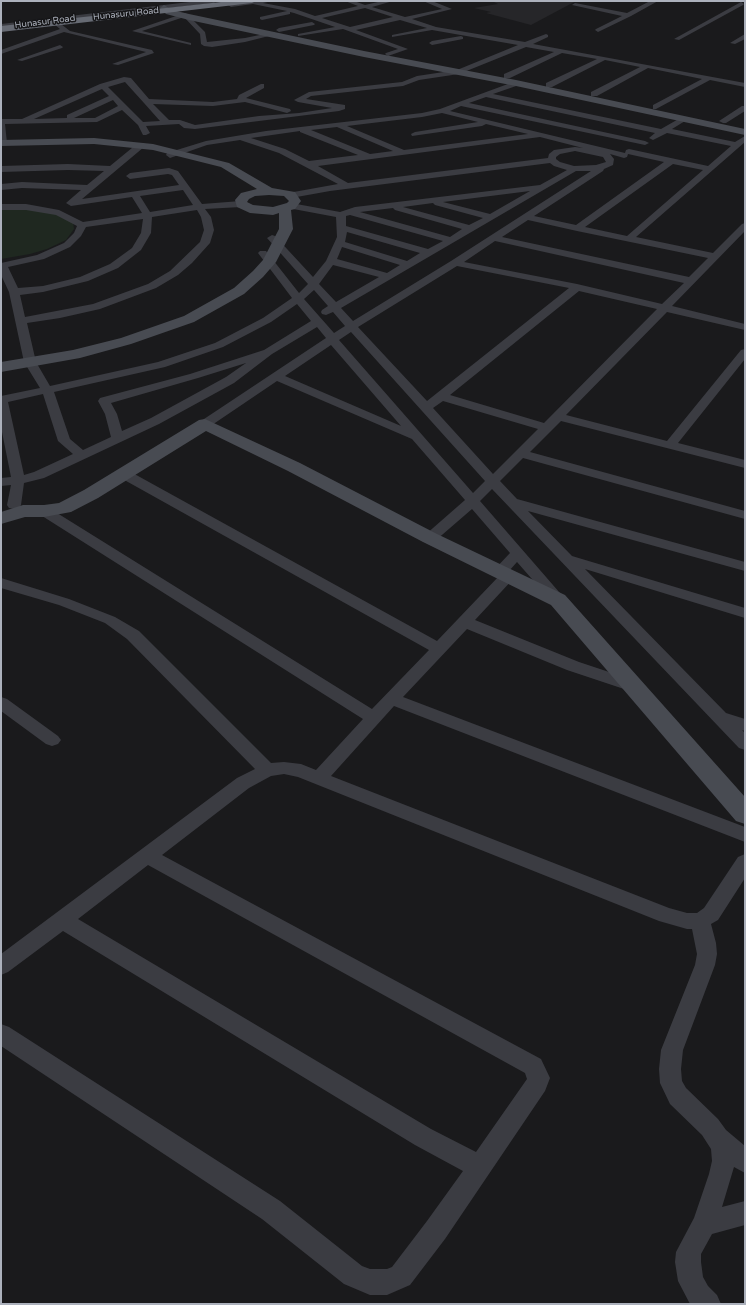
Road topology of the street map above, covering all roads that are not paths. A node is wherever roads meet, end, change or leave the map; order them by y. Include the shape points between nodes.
1 (214, 1) edge
2 (231, 1) edge
3 (270, 1) edge
4 (348, 1) edge
5 (390, 1) edge
6 (426, 1) edge
7 (583, 1) edge
8 (655, 1) edge
9 (251, 2) edge
10 (730, 2) edge
11 (434, 4) junction
12 (631, 4) dead end
13 (743, 4) edge
14 (363, 6) junction
15 (420, 6) dead end
16 (646, 6) junction
17 (175, 11) junction
18 (295, 11) junction
19 (398, 11) dead end
20 (383, 13) junction
21 (629, 14) junction
22 (367, 16) dead end
23 (310, 17) junction
24 (262, 18) dead end
25 (294, 19) dead end
26 (400, 19) junction
27 (324, 21) junction
28 (57, 24) junction
29 (344, 24) junction
30 (1, 29) edge
31 (350, 29) junction
32 (435, 29) junction
33 (64, 30) junction
34 (598, 30) dead end
35 (276, 32) junction
36 (300, 35) junction
37 (394, 36) dead end
38 (473, 36) junction
39 (546, 36) dead end
40 (745, 36) edge
41 (677, 38) dead end
42 (432, 43) dead end
43 (189, 44) dead end
44 (522, 44) junction
45 (733, 44) dead end
46 (60, 47) dead end
47 (10, 49) junction
48 (561, 51) junction
49 (1, 52) edge
50 (38, 54) junction
51 (388, 54) junction
52 (604, 58) junction
53 (20, 60) dead end
54 (116, 64) dead end
55 (647, 66) junction
56 (462, 70) junction
57 (507, 76) junction
58 (709, 78) junction
59 (516, 83) junction
60 (549, 85) junction
61 (745, 85) edge
62 (103, 86) junction
63 (261, 86) dead end
64 (594, 94) junction
65 (486, 95) junction
66 (114, 97) junction
67 (245, 100) junction
68 (147, 101) junction
69 (311, 102) junction
70 (461, 104) junction
71 (123, 106) junction
72 (272, 107) junction
73 (656, 107) junction
74 (745, 108) edge
75 (250, 110) dead end
76 (442, 111) junction
77 (299, 115) junction
78 (187, 117) dead end
79 (682, 119) junction
80 (25, 120) junction
81 (64, 120) junction
82 (381, 120) junction
83 (1, 121) edge
84 (723, 121) junction
85 (166, 122) junction
86 (180, 122) junction
87 (491, 123) junction
88 (141, 124) junction
89 (338, 125) junction
90 (394, 125) dead end
91 (745, 125) edge
92 (300, 129) junction
93 (664, 131) junction
94 (745, 132) edge
95 (539, 134) junction
96 (239, 137) junction
97 (745, 138) edge
98 (645, 143) junction
99 (2, 144) edge
100 (737, 145) junction
101 (458, 146) junction
102 (139, 147) junction
103 (153, 147) junction
104 (440, 148) junction
105 (173, 153) junction
106 (403, 153) junction
107 (626, 154) junction
108 (370, 157) junction
109 (671, 161) junction
110 (555, 162) junction
111 (309, 164) junction
112 (607, 164) junction
113 (490, 168) junction
114 (1, 169) edge
115 (574, 169) junction
116 (709, 169) junction
117 (112, 170) junction
118 (130, 176) dead end
119 (347, 186) junction
120 (546, 186) junction
121 (1, 187) edge
122 (186, 187) junction
123 (89, 188) junction
124 (269, 191) junction
125 (252, 193) junction
126 (134, 194) junction
127 (472, 195) junction
128 (430, 201) junction
129 (71, 203) junction
130 (241, 204) junction
131 (287, 204) junction
132 (513, 205) junction
133 (1, 206) edge
134 (391, 206) junction
135 (200, 207) junction
136 (59, 213) junction
137 (345, 214) junction
138 (148, 215) junction
139 (491, 217) junction
140 (526, 217) junction
141 (82, 225) junction
142 (745, 226) edge
143 (342, 228) junction
144 (577, 228) junction
145 (471, 229) junction
146 (494, 238) junction
147 (628, 239) junction
148 (451, 240) junction
149 (275, 241) junction
150 (339, 243) junction
151 (430, 253) junction
152 (715, 257) junction
153 (266, 258) junction
154 (332, 260) junction
155 (455, 263) junction
156 (409, 265) junction
157 (2, 266) edge
158 (388, 276) junction
159 (691, 282) junction
160 (313, 284) junction
161 (577, 287) junction
162 (14, 292) junction
163 (298, 299) junction
164 (335, 307) junction
165 (665, 308) junction
166 (317, 320) junction
167 (21, 321) junction
168 (352, 326) junction
169 (745, 327) edge
170 (333, 339) junction
171 (268, 352) junction
172 (745, 352) edge
173 (29, 359) junction
174 (1, 361) edge
175 (1, 367) edge
176 (276, 376) junction
177 (98, 380) junction
178 (47, 390) junction
179 (440, 396) junction
180 (2, 400) edge
181 (104, 401) junction
182 (426, 408) junction
183 (558, 417) junction
184 (205, 424) junction
185 (547, 428) junction
186 (418, 437) junction
187 (118, 438) junction
188 (670, 445) junction
189 (520, 453) junction
190 (82, 455) junction
191 (745, 464) edge
192 (124, 474) junction
193 (492, 481) junction
194 (1, 482) edge
195 (18, 482) junction
196 (473, 500) junction
197 (511, 502) junction
198 (10, 510) edge
199 (44, 511) junction
200 (745, 515) edge
201 (430, 538) junction
202 (518, 553) junction
203 (567, 559) junction
204 (745, 567) edge
205 (504, 573) junction
206 (1, 583) edge
207 (558, 600) junction
208 (745, 613) edge
209 (465, 622) junction
210 (440, 649) junction
211 (633, 686) junction
212 (391, 699) junction
213 (1, 703) edge
214 (720, 717) junction
215 (374, 718) junction
216 (745, 725) edge
217 (52, 740) dead end
218 (745, 744) edge
219 (267, 770) junction
220 (319, 778) junction
221 (745, 814) edge
222 (745, 835) edge
223 (147, 856) junction
224 (745, 862) edge
225 (62, 920) junction
226 (700, 921) junction
227 (1, 966) edge
228 (1, 1034) edge
229 (718, 1138) junction
230 (745, 1161) edge
231 (479, 1168) junction
232 (745, 1214) edge
233 (704, 1224) junction
234 (708, 1304) edge

1 - 30 street
2 - 17 highway, Hunasur Road
3 - 9 street
4 - 14 street
5 - 14 street
6 - 11 street
7 - 21 street via 575,5
8 - 16 street
9 - 17 highway, Hunasuru Road
9 - 18 street
10 - 13 street
11 - 15 street
11 - 26 street via 449,9
12 - 16 street
13 - 41 street
14 - 20 street
14 - 23 street
16 - 21 street
17 - 28 highway, Hunasuru Road
17 - 30 highway, Hunasur Road
17 - 35 street
17 - 35 street via 203,33 204,44 245,40
17 - 43 street via 135,31
18 - 23 street
18 - 24 street
19 - 20 street
20 - 22 street
20 - 26 street
21 - 34 street
23 - 25 street
23 - 27 street
26 - 31 street
26 - 32 street
27 - 29 street
27 - 35 street
28 - 30 highway, Hunasuru Road
28 - 33 street
29 - 31 street
29 - 36 street
31 - 51 street via 405,49
32 - 37 street
32 - 38 street
33 - 47 street
33 - 54 street via 151,53
35 - 36 street
35 - 56 street via 364,54
36 - 51 street
38 - 42 street
38 - 44 street
39 - 44 street
40 - 45 street
44 - 48 street
44 - 56 street
46 - 50 street
47 - 49 street
47 - 50 street
48 - 52 street
48 - 57 street
50 - 53 street
51 - 56 street
52 - 55 street
52 - 60 street
55 - 58 street
55 - 64 street
56 - 57 street
56 - 59 street
56 - 69 street via 417,78 403,84 309,94 298,100
57 - 60 street
58 - 61 street
58 - 73 street
59 - 65 street
59 - 79 street
60 - 64 street
62 - 66 street
62 - 68 street via 120,79 128,80
62 - 80 street
63 - 67 street via 241,98
64 - 73 street
65 - 70 street
65 - 93 street
66 - 71 street
66 - 81 street
67 - 68 street via 213,104
67 - 72 street
68 - 85 street
69 - 72 street
69 - 77 street via 342,107
70 - 76 street
70 - 98 street
71 - 81 street via 97,120
71 - 88 street
72 - 75 street
72 - 77 street
73 - 84 street
74 - 84 street
76 - 82 street
76 - 87 street
77 - 86 street via 195,128
77 - 89 street
78 - 86 street
79 - 93 street
79 - 94 street
80 - 81 street
80 - 83 street
82 - 89 street
82 - 90 street
83 - 99 street
84 - 91 street
85 - 86 street
85 - 88 street
87 - 95 street
87 - 104 street via 411,132
88 - 103 street
89 - 92 street
89 - 106 street
92 - 96 street
92 - 108 street
93 - 98 street
93 - 100 street
95 - 101 street
95 - 107 street
96 - 105 street
96 - 111 street via 282,151
97 - 100 street
98 - 107 street
99 - 102 street
100 - 116 street
101 - 104 street
101 - 113 street
102 - 103 street
102 - 105 street
102 - 117 street
103 - 105 street
104 - 106 street
105 - 124 street via 225,165
105 - 125 street via 213,167 235,179
106 - 108 street
107 - 109 street
107 - 112 street
108 - 111 street
109 - 116 street
109 - 144 street
110 - 112 street via 552,156 557,152 575,149 606,155 610,159
110 - 113 street
110 - 115 street
110 - 131 street via 356,190
111 - 119 street
112 - 115 street via 591,169
112 - 140 street
113 - 119 street
114 - 117 street via 68,167
115 - 120 street
116 - 147 street
117 - 123 street
118 - 122 street via 169,171 175,173
119 - 131 street
120 - 127 street
120 - 132 street
121 - 123 street via 29,185
122 - 126 street
122 - 135 street
123 - 129 street
124 - 125 street
124 - 131 street via 278,191
125 - 130 street via 241,200
126 - 129 street
126 - 138 street
127 - 128 street
127 - 132 street
128 - 134 street
128 - 139 street
129 - 136 street
130 - 131 street via 250,209
130 - 135 street
131 - 137 street
131 - 149 street via 286,228
132 - 139 street
133 - 136 street via 26,207
134 - 137 street
134 - 145 street
135 - 138 street
135 - 167 street via 209,230 205,244 174,273 152,286 96,307
136 - 141 street
137 - 143 street
137 - 148 street
138 - 141 street
138 - 162 street via 146,233 136,250 114,266 84,279 43,289
139 - 145 street
140 - 144 street
140 - 146 street
141 - 157 street via 78,234 67,245 40,257
142 - 152 street
143 - 150 street
143 - 151 street
144 - 147 street
145 - 148 street
146 - 155 street
146 - 159 street
147 - 152 street
148 - 151 street
149 - 153 street
149 - 160 street
150 - 154 street
150 - 156 street
151 - 156 street
152 - 159 street
153 - 163 street
153 - 173 street via 258,274 239,291 189,319 126,341 74,354
154 - 158 street
154 - 160 street
155 - 161 street
155 - 168 street
156 - 158 street
157 - 162 street
158 - 164 street
159 - 165 street
160 - 163 street
160 - 164 street
161 - 165 street
161 - 179 street
162 - 167 street
163 - 166 street
163 - 177 street via 267,320 219,345 161,365
164 - 166 street
164 - 168 street
165 - 169 street
165 - 183 street
166 - 170 street
166 - 171 street
167 - 173 street
168 - 170 street
168 - 182 street
170 - 176 street
170 - 186 street
171 - 181 street
171 - 187 street via 230,380
172 - 188 street
173 - 174 street
173 - 175 street
173 - 178 street
176 - 184 street
176 - 186 street
177 - 178 street
177 - 181 street
178 - 180 street
178 - 190 street via 64,441
179 - 182 street
179 - 185 street
180 - 195 street
181 - 187 street
182 - 193 street
183 - 185 street
183 - 188 street
184 - 192 street
184 - 201 street
185 - 189 street
186 - 196 street
187 - 190 street
188 - 191 street
189 - 193 street
189 - 200 street
190 - 195 street
192 - 199 street via 64,508
192 - 210 street
193 - 196 street
193 - 197 street
194 - 195 street
195 - 198 street
196 - 201 street
196 - 202 street
197 - 203 street
197 - 204 street
198 - 199 street
199 - 215 street
201 - 205 street
202 - 205 street
202 - 207 street
203 - 208 street
203 - 214 street
205 - 207 street
205 - 209 street
206 - 219 street via 64,602 110,620 133,634
207 - 211 street
209 - 210 street
209 - 211 street via 572,666
210 - 212 street
211 - 221 street
212 - 215 street
212 - 222 street
213 - 217 street
214 - 216 street
214 - 218 street
215 - 220 street
219 - 220 street via 284,768
219 - 223 street via 243,783
220 - 226 street via 666,915 687,921
223 - 225 street
223 - 231 street via 533,1066 539,1074 537,1084
224 - 226 street via 711,914
225 - 227 street
225 - 231 street
226 - 229 street via 707,954 672,1050 671,1083 678,1096
228 - 231 street via 271,1210 353,1275 370,1282 387,1282 401,1276
229 - 230 street
229 - 233 street via 723,1149 724,1161
232 - 233 street
233 - 234 street via 689,1252 688,1272 698,1295

